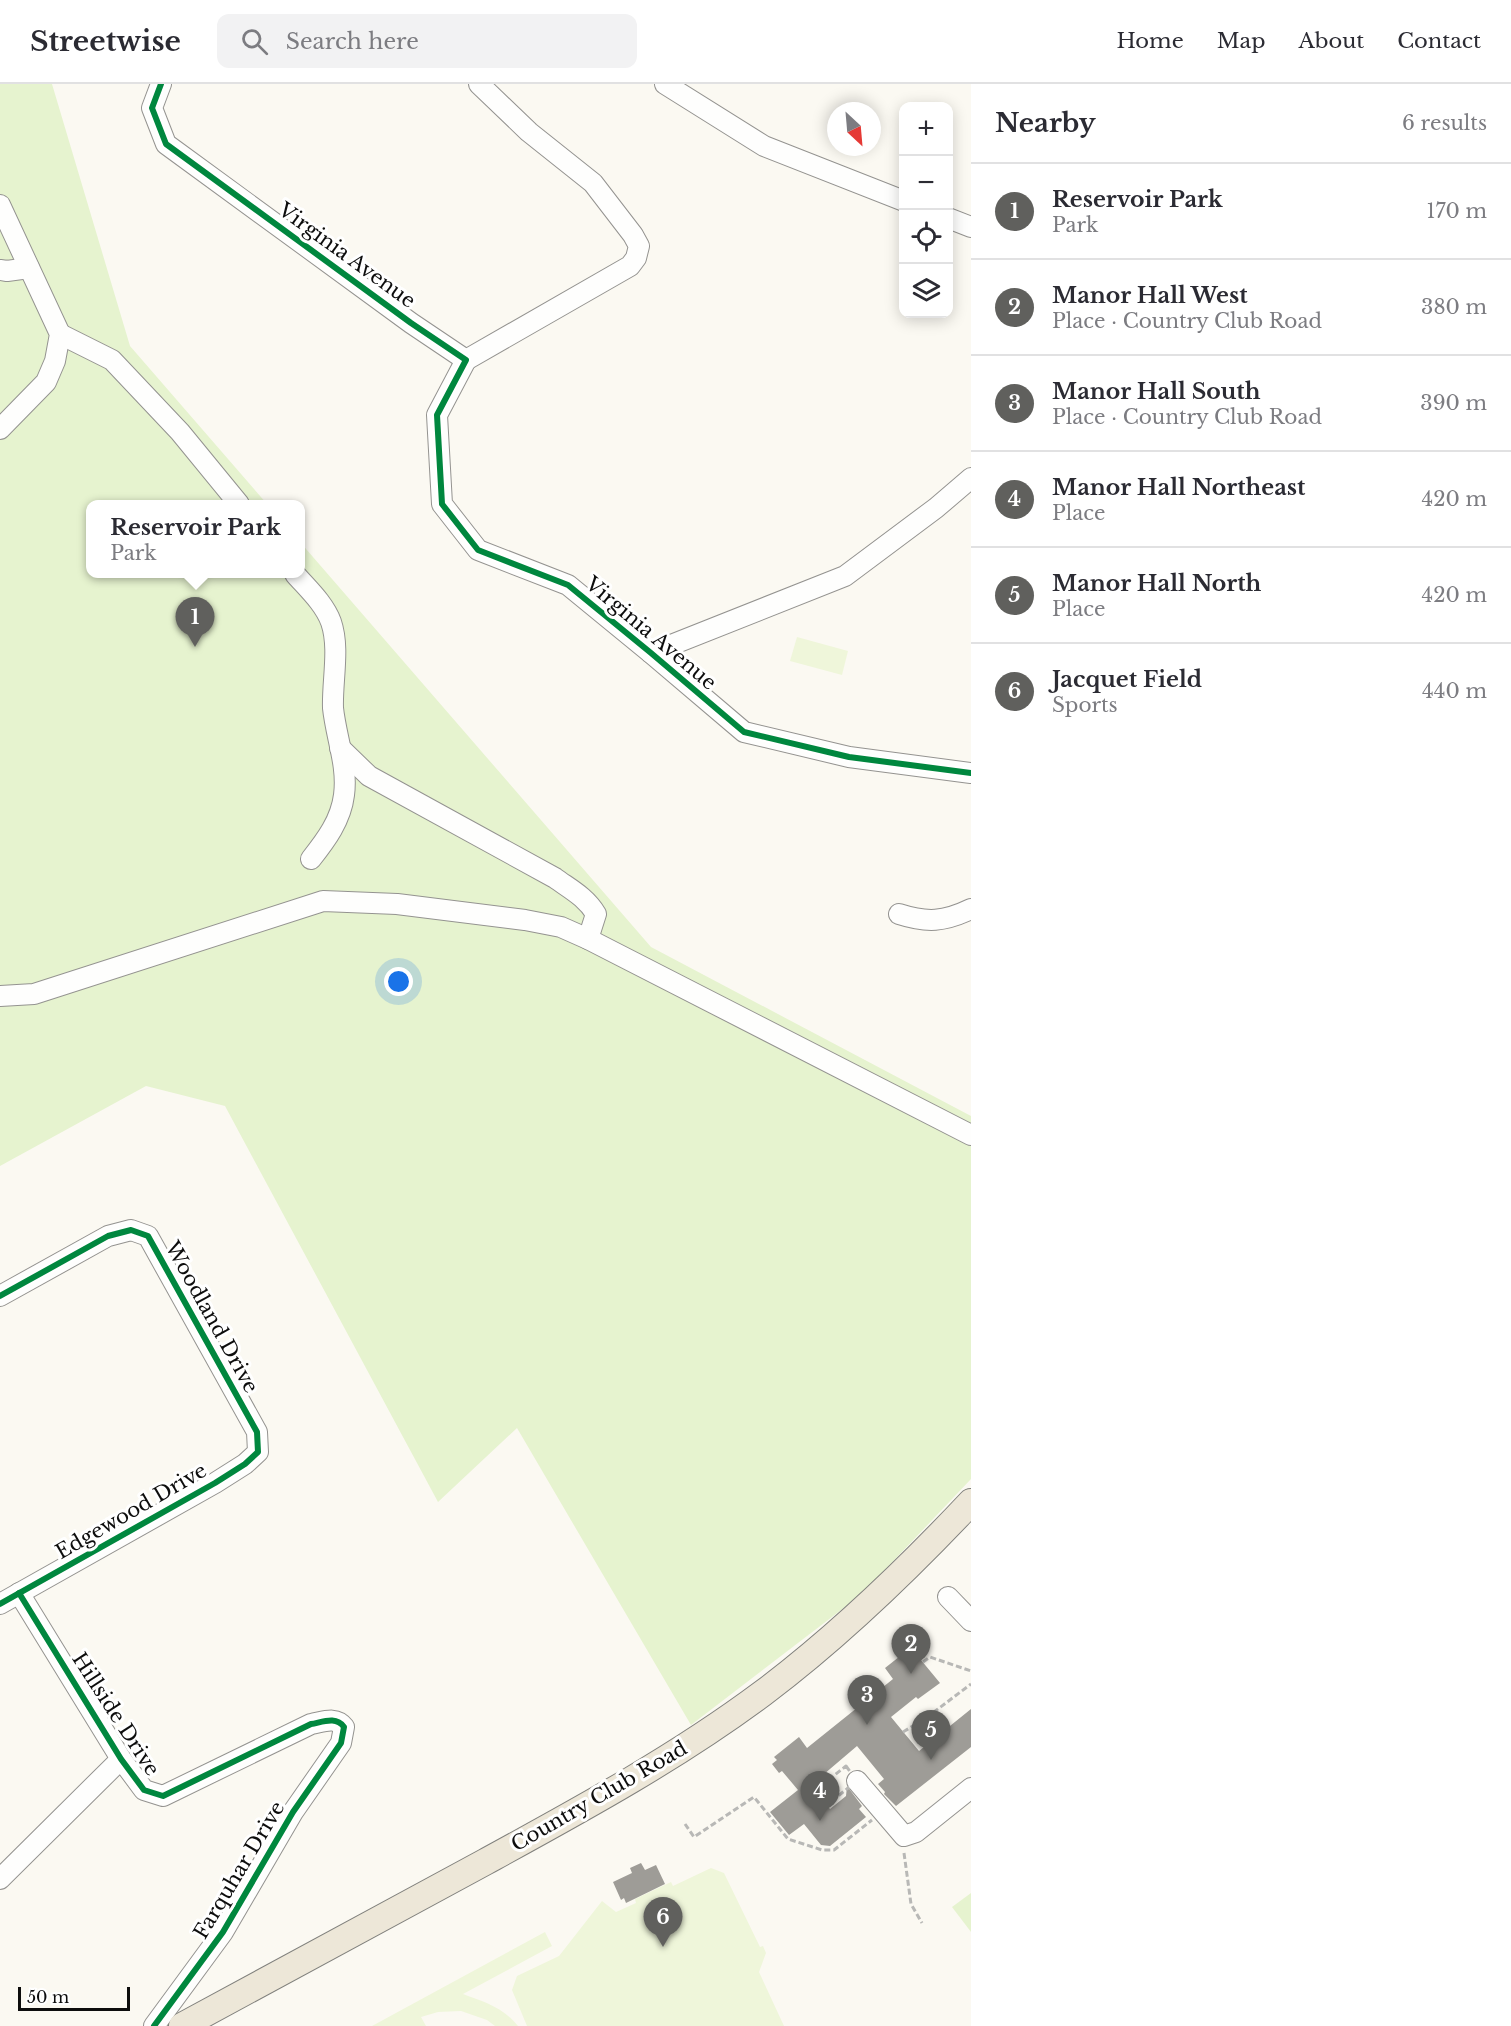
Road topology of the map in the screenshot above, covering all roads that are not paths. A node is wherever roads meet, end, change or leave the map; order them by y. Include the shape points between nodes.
1 (161, 84) edge
2 (478, 84) edge
3 (665, 84) edge
4 (899, 199) edge
5 (0, 205) edge
6 (953, 220) edge
7 (971, 227) edge
8 (29, 268) junction
9 (0, 270) edge
10 (60, 334) junction
11 (466, 360) junction
12 (0, 429) edge
13 (971, 478) edge
14 (236, 500) edge
15 (300, 578) edge
16 (651, 653) junction
17 (340, 748) junction
18 (971, 773) edge
19 (311, 859) dead end
20 (971, 909) edge
21 (899, 914) dead end
22 (588, 939) junction
23 (0, 996) edge
24 (971, 1135) edge
25 (0, 1296) edge
26 (257, 1432) joint
27 (971, 1502) edge
28 (19, 1593) junction
29 (948, 1597) dead end
30 (0, 1605) edge
31 (971, 1621) edge
32 (344, 1727) joint
33 (121, 1759) junction
34 (857, 1780) road end
35 (971, 1788) edge
36 (0, 1879) edge
37 (154, 2026) edge
38 (182, 2026) edge

1 - 11 street, Virginia Avenue via 152,108 166,144
2 - 11 street via 529,132 593,183 639,246 630,267
3 - 4 street via 764,146
5 - 8 street
6 - 7 street
8 - 9 street
8 - 10 street
10 - 12 street via 46,382
10 - 14 street via 112,360 180,432
11 - 16 street, Virginia Avenue via 437,415 442,504 478,550 568,585
13 - 16 street via 845,576
15 - 17 street via 331,622 333,708
16 - 18 street, Virginia Avenue via 744,732 849,757
17 - 19 street via 344,795 337,819
17 - 22 street via 369,776 576,893 596,914
20 - 21 street via 951,919 934,921
22 - 23 street via 561,927 525,920 397,904 323,901 44,991
22 - 24 street
25 - 26 street, Woodland Drive via 108,1236 130,1230 148,1236
26 - 28 street, Edgewood Drive via 258,1452 245,1464
27 - 38 main road, Country Club Road via 833,1638 695,1741 548,1827
28 - 30 street, Edgewood Drive
28 - 33 street, Hillside Drive
29 - 31 street
32 - 33 street, Hillside Drive via 333,1720 311,1724 163,1796 144,1790
32 - 37 street, Farquhar Drive via 340,1743 293,1812 223,1932
33 - 36 street
34 - 35 street via 904,1836 916,1832

